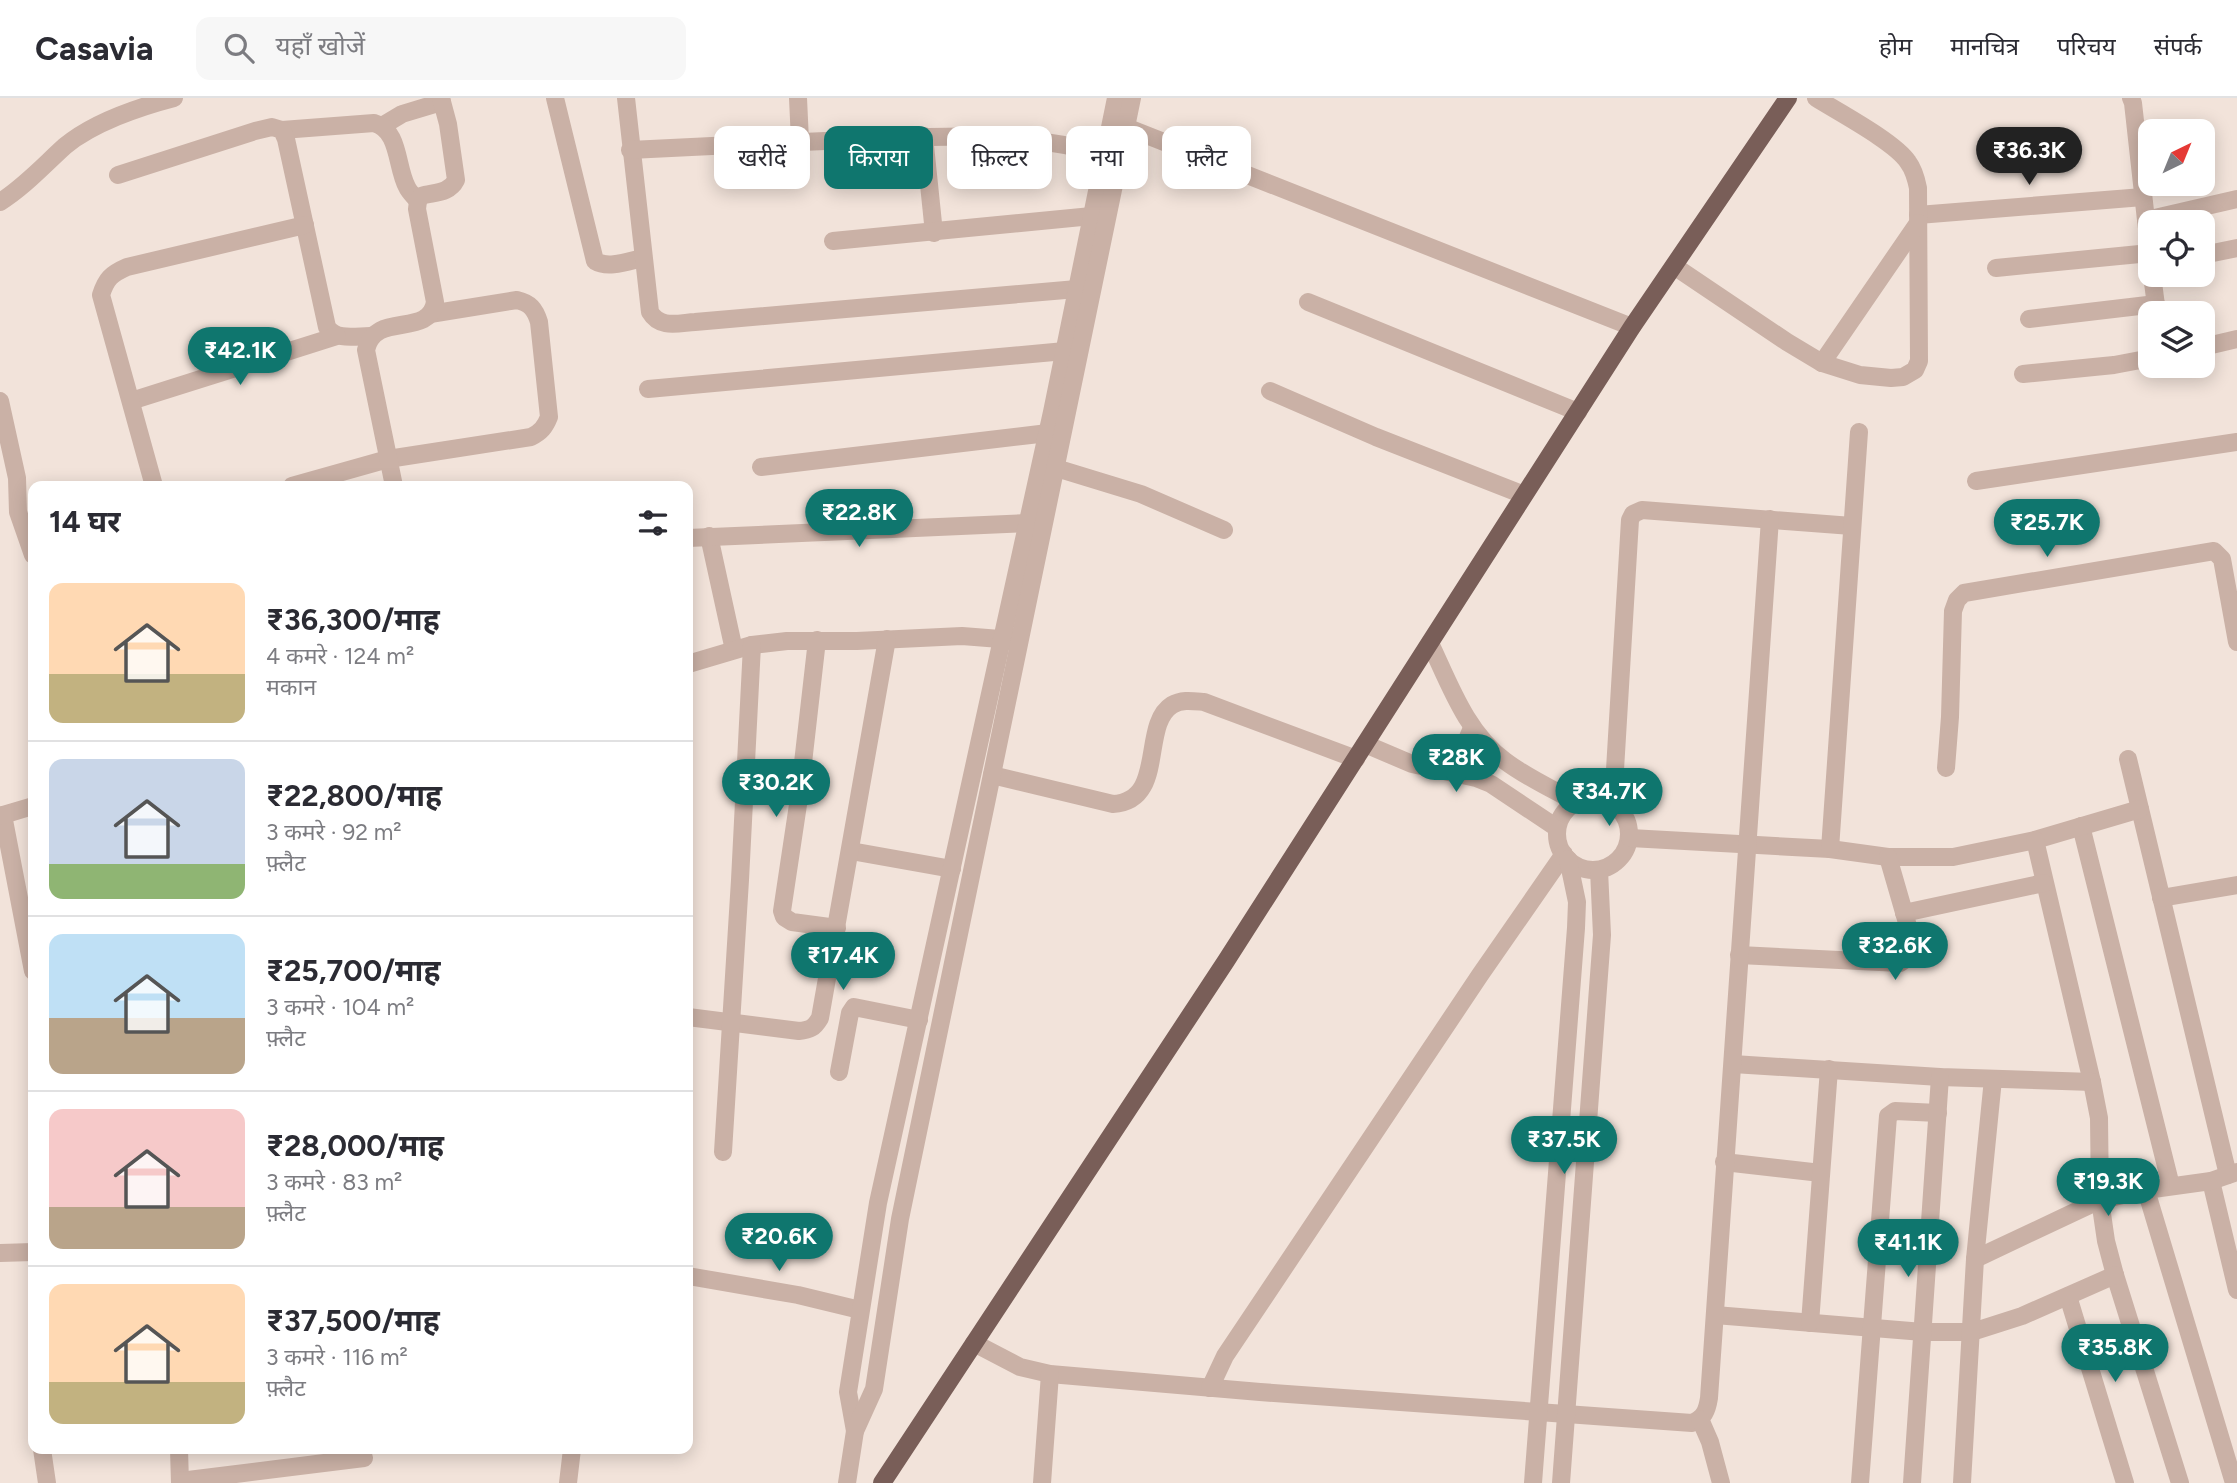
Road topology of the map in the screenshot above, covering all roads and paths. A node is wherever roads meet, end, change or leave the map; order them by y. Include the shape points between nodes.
1 (174, 98) edge
2 (555, 98) edge
3 (626, 98) edge
4 (798, 98) edge
5 (1116, 98) edge
6 (1132, 98) edge
7 (1788, 98) edge
8 (1816, 98) edge
9 (2131, 98) edge
10 (442, 100) edge
11 (382, 125) junction
12 (799, 126) edge
13 (1110, 126) edge
14 (1126, 126) edge
15 (282, 130) junction
16 (933, 136) edge
17 (1148, 136) edge
18 (1066, 145) edge
19 (714, 146) edge
20 (630, 150) junction
21 (118, 175) dead end
22 (929, 189) edge
23 (1097, 189) edge
24 (1113, 189) edge
25 (1, 196) edge
26 (2143, 197) junction
27 (2237, 199) edge
28 (418, 201) junction
29 (2145, 210) edge
30 (2189, 210) edge
31 (1092, 216) junction
32 (1918, 219) junction
33 (305, 225) junction
34 (934, 233) junction
35 (834, 241) dead end
36 (2237, 248) edge
37 (2215, 253) edge
38 (643, 258) junction
39 (2138, 259) edge
40 (1674, 266) junction
41 (1996, 268) dead end
42 (1077, 289) junction
43 (1308, 302) dead end
44 (2138, 310) edge
45 (430, 314) junction
46 (2029, 319) dead end
47 (1632, 327) junction
48 (337, 336) junction
49 (370, 336) junction
50 (2237, 339) edge
51 (2215, 344) edge
52 (1065, 351) junction
53 (2138, 361) edge
54 (1822, 363) junction
55 (2023, 374) dead end
56 (648, 389) dead end
57 (1270, 391) dead end
58 (0, 401) edge
59 (131, 401) junction
60 (1578, 412) junction
61 (1859, 432) dead end
62 (1048, 433) junction
63 (2237, 442) edge
64 (388, 459) junction
65 (761, 467) dead end
66 (1056, 468) junction
67 (153, 481) edge
68 (310, 481) edge
69 (393, 481) edge
70 (1976, 481) dead end
71 (1524, 495) junction
72 (1770, 519) junction
73 (1028, 523) junction
74 (1853, 526) junction
75 (1223, 530) dead end
76 (709, 536) junction
77 (693, 538) edge
78 (28, 542) edge
79 (887, 639) junction
80 (817, 640) junction
81 (1012, 640) junction
82 (2237, 642) edge
83 (1430, 643) junction
84 (752, 645) junction
85 (734, 650) junction
86 (693, 662) edge
87 (1472, 728) junction
88 (1360, 751) junction
89 (2129, 759) dead end
90 (1946, 768) dead end
91 (1441, 771) junction
92 (992, 775) junction
93 (1576, 802) junction
94 (1613, 803) junction
95 (28, 807) edge
96 (2140, 809) junction
97 (1, 815) edge
98 (2081, 826) junction
99 (1557, 828) junction
100 (1630, 838) junction
101 (2035, 839) junction
102 (1746, 844) junction
103 (1830, 849) junction
104 (851, 850) junction
105 (1566, 857) junction
106 (1888, 857) junction
107 (952, 869) junction
108 (1599, 870) junction
109 (2044, 883) junction
110 (2237, 885) edge
111 (2161, 898) junction
112 (1904, 913) junction
113 (837, 928) junction
114 (28, 947) edge
115 (1740, 955) junction
116 (693, 1018) edge
117 (919, 1020) junction
118 (732, 1022) junction
119 (1733, 1064) junction
120 (1829, 1069) junction
121 (839, 1072) dead end
122 (1940, 1077) junction
123 (1993, 1079) junction
124 (2092, 1082) junction
125 (1938, 1113) junction
126 (723, 1152) dead end
127 (1724, 1162) junction
128 (1821, 1173) junction
129 (2225, 1176) edge
130 (2171, 1186) junction
131 (2146, 1190) junction
132 (2100, 1200) junction
133 (28, 1252) edge
134 (0, 1254) edge
135 (1975, 1259) junction
136 (2115, 1275) junction
137 (693, 1277) edge
138 (2237, 1290) edge
139 (2068, 1296) junction
140 (860, 1310) junction
141 (1715, 1315) junction
142 (1810, 1323) junction
143 (1873, 1328) junction
144 (1923, 1332) junction
145 (1972, 1332) junction
146 (974, 1343) junction
147 (1050, 1374) junction
148 (1210, 1388) junction
149 (1539, 1412) junction
150 (1566, 1414) junction
151 (1700, 1419) junction
152 (855, 1431) junction
153 (43, 1454) edge
154 (179, 1454) edge
155 (571, 1454) edge
156 (364, 1458) dead end
157 (180, 1482) edge
158 (47, 1483) edge
159 (568, 1483) edge
160 (847, 1483) edge
161 (882, 1483) edge
162 (1042, 1483) edge
163 (1533, 1483) edge
164 (1561, 1483) edge
165 (1721, 1483) edge
166 (1860, 1483) edge
167 (1912, 1483) edge
168 (1962, 1483) edge
169 (2125, 1483) edge
170 (2180, 1483) edge
171 (2234, 1483) edge

1 - 25 street via 123,114 68,144
2 - 38 street via 595,261 606,265
3 - 20 street
4 - 12 street
5 - 13 street
6 - 14 street
7 - 40 main road
8 - 32 street via 1907,160 1918,188
9 - 26 street
10 - 11 street
10 - 28 street via 456,180 446,191 421,196
11 - 15 street
11 - 28 street via 391,135 407,189
15 - 21 street via 255,131
15 - 33 street
16 - 18 street via 981,135
17 - 47 street
19 - 20 street
20 - 38 street
22 - 34 street
23 - 31 street
24 - 66 street
26 - 29 street
26 - 32 street
27 - 30 street
28 - 45 street via 435,302
31 - 34 street
31 - 42 street
32 - 54 street
32 - 54 street via 1919,361 1915,370 1891,378
33 - 48 street via 327,327
33 - 59 street via 112,273 101,295
34 - 35 street
36 - 37 street
38 - 42 street via 650,312 654,319 668,324
39 - 41 street
40 - 47 main road
40 - 54 street
42 - 52 street
43 - 60 street
44 - 46 street
45 - 49 street via 422,321
45 - 64 street via 517,300 527,303 539,323 549,416 546,425 531,437
47 - 60 main road
48 - 49 street
48 - 59 street
49 - 64 street via 366,350
50 - 51 street
52 - 56 street
52 - 62 street
53 - 55 street
57 - 71 street
58 - 78 street via 17,478 18,512
59 - 67 street
60 - 71 main road
61 - 74 street
62 - 65 street
62 - 73 street
63 - 70 street
64 - 68 street
64 - 69 street
66 - 75 street via 1141,494
66 - 81 street
71 - 83 main road
72 - 74 street
72 - 94 street via 1642,510 1633,514
72 - 102 street
73 - 76 street
73 - 81 street
74 - 103 street
76 - 77 street
76 - 85 street
79 - 80 street
79 - 81 street via 962,636
79 - 104 street
80 - 84 street
80 - 113 street via 782,911 792,922
81 - 92 street
81 - 107 street
82 - 90 street via 2222,559 2214,551 1964,593 1953,611
83 - 87 street
83 - 88 main road
84 - 85 street
84 - 118 street
85 - 86 street
87 - 91 street via 1465,744
87 - 93 street via 1505,761
88 - 91 street
88 - 92 street via 1185,700 1170,706 1160,719 1145,780 1138,794 1125,803
88 - 146 main road
89 - 96 street
91 - 99 street via 1491,784
92 - 152 street via 900,1219 874,1389
93 - 94 street via 1597,797
93 - 99 street via 1567,808
94 - 100 street via 1625,816
95 - 97 street
96 - 98 street
96 - 111 street
97 - 114 street
98 - 101 street
98 - 130 street
99 - 105 street
100 - 102 street
100 - 108 street via 1620,859
101 - 106 street via 1953,857
101 - 109 street
102 - 103 street
102 - 115 street
103 - 106 street
104 - 107 street
104 - 113 street
105 - 108 street via 1577,866
105 - 148 street via 1473,986 1225,1356
105 - 149 street via 1574,886 1576,928
106 - 112 street
107 - 117 street
108 - 150 street via 1602,934
109 - 112 street
109 - 124 street
110 - 111 street
111 - 129 street
112 - 115 street via 1912,950 1900,963
113 - 118 street via 816,1026 799,1031
115 - 119 street
116 - 118 street
117 - 121 street via 854,1007
117 - 140 street via 878,1203
118 - 126 street
119 - 120 street
119 - 127 street
120 - 122 street
120 - 128 street
122 - 123 street
122 - 125 street
123 - 124 street
123 - 135 street
124 - 132 street via 2099,1118
125 - 143 street via 1895,1111 1888,1116
125 - 144 street
127 - 128 street
127 - 141 street
128 - 142 street
129 - 130 street
129 - 138 street
130 - 131 street
131 - 132 street
131 - 171 street
132 - 135 street
132 - 136 street
133 - 134 street
135 - 145 street
136 - 139 street
136 - 170 street
137 - 140 street
139 - 145 street via 2022,1317
139 - 169 street
140 - 152 street via 848,1392
141 - 142 street
141 - 151 street via 1709,1398
142 - 143 street
143 - 144 street
143 - 166 street
144 - 145 street
144 - 167 street
145 - 168 street
146 - 147 street via 1020,1367
146 - 161 main road
147 - 148 street
147 - 162 street
148 - 149 street
149 - 150 street
149 - 163 street
150 - 151 street via 1692,1423
150 - 164 street
151 - 165 street
152 - 160 street
153 - 158 street
154 - 157 street
155 - 159 street
156 - 157 street

